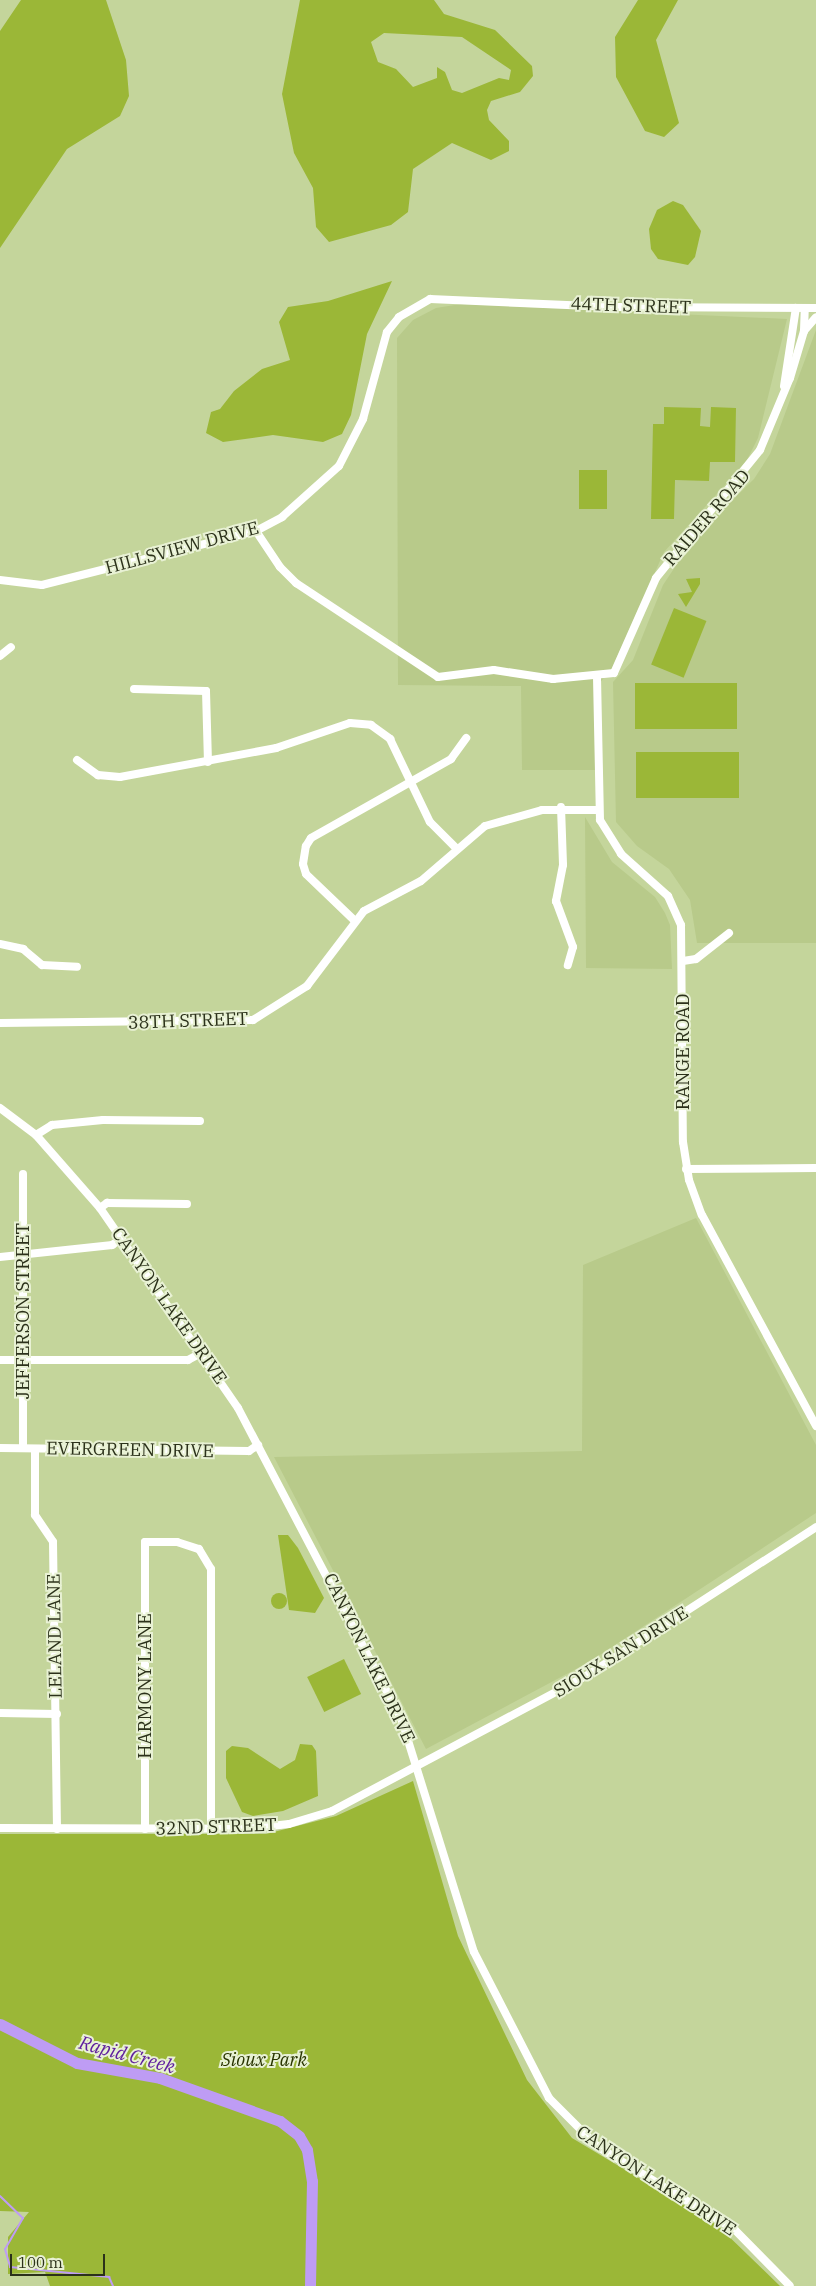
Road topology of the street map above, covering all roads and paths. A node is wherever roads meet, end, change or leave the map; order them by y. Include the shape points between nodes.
1 (446, 297) joint
2 (796, 308) junction
3 (805, 308) junction
4 (816, 308) edge
5 (816, 317) edge
6 (804, 331) junction
7 (784, 386) junction
8 (256, 531) junction
9 (0, 580) edge
10 (10, 647) dead end
11 (0, 656) edge
12 (596, 676) junction
13 (134, 689) dead end
14 (466, 738) dead end
15 (77, 760) dead end
16 (208, 762) junction
17 (408, 781) junction
18 (561, 807) junction
19 (598, 810) junction
20 (457, 849) junction
21 (354, 920) junction
22 (729, 933) dead end
23 (0, 944) edge
24 (683, 961) junction
25 (568, 965) dead end
26 (77, 968) dead end
27 (0, 1023) edge
28 (0, 1108) edge
29 (200, 1121) dead end
30 (36, 1135) junction
31 (816, 1168) edge
32 (686, 1169) junction
33 (23, 1174) dead end
34 (187, 1204) dead end
35 (100, 1208) junction
36 (121, 1239) junction
37 (0, 1257) edge
38 (25, 1258) junction
39 (203, 1352) junction
40 (0, 1360) edge
41 (22, 1360) junction
42 (816, 1426) edge
43 (258, 1445) junction
44 (0, 1448) edge
45 (24, 1448) junction
46 (35, 1448) junction
47 (816, 1528) edge
48 (0, 1713) edge
49 (57, 1714) junction
50 (420, 1767) junction
51 (0, 1828) edge
52 (57, 1829) junction
53 (145, 1829) junction
54 (212, 1829) junction
55 (790, 2286) edge

1 - 2 street, 44TH STREET via 599,306
1 - 8 street, HILLSVIEW DRIVE via 416,305 387,332 363,419 339,466 308,499
2 - 3 street, 44TH STREET
2 - 7 street
3 - 4 street, 44TH STREET
3 - 6 street, RAIDER ROAD
5 - 6 street
6 - 7 street, RAIDER ROAD
7 - 12 street, RAIDER ROAD via 752,465 686,537 656,578 620,667
8 - 9 street, HILLSVIEW DRIVE via 42,585
8 - 12 street, RAIDER ROAD via 280,567 296,582 428,673 438,677 494,670 553,679
10 - 11 street
12 - 19 street, RANGE ROAD
13 - 16 street via 206,691
14 - 17 street via 451,759
15 - 16 street via 90,771 109,777
16 - 17 street via 276,748 350,723 362,723 390,739
17 - 20 street via 438,832
17 - 21 street via 311,838 306,846 302,864 306,874
18 - 19 street, 38TH STREET
18 - 20 street, 38TH STREET via 485,826
18 - 25 street via 563,865 556,900 573,947
19 - 24 street, RANGE ROAD via 614,847 673,903 681,925
20 - 21 street, 38TH STREET via 421,881 375,904
21 - 27 street, 38TH STREET via 308,986 253,1020
22 - 24 street via 696,959
23 - 26 street via 23,949 52,968
24 - 32 street, RANGE ROAD
28 - 30 street, CANYON LAKE DRIVE
29 - 30 street via 103,1120 52,1125
30 - 35 street, CANYON LAKE DRIVE
31 - 32 street
32 - 42 street, RANGE ROAD via 702,1215
33 - 38 street, JEFFERSON STREET
34 - 35 street via 108,1203
35 - 36 street, CANYON LAKE DRIVE
36 - 38 street via 112,1245
36 - 39 street, CANYON LAKE DRIVE
37 - 38 street
38 - 41 street, JEFFERSON STREET
39 - 41 street via 188,1360
39 - 43 street, CANYON LAKE DRIVE
40 - 41 street
41 - 45 street, JEFFERSON STREET
43 - 46 street, EVERGREEN DRIVE via 249,1451
43 - 50 street, CANYON LAKE DRIVE via 388,1689
44 - 45 street, EVERGREEN DRIVE
45 - 46 street, EVERGREEN DRIVE
46 - 49 street, LELAND LANE via 35,1515 53,1542
47 - 50 street, SIOUX SAN DRIVE via 586,1676
48 - 49 street
49 - 52 street, LELAND LANE
50 - 54 street, 32ND STREET via 310,1818 264,1827
50 - 55 street, CANYON LAKE DRIVE via 474,1952 553,2104 598,2147 735,2230
51 - 52 street, 32ND STREET
52 - 53 street, 32ND STREET
53 - 54 street, 32ND STREET
53 - 54 street, HARMONY LANE via 145,1542 187,1544 198,1549 211,1568

